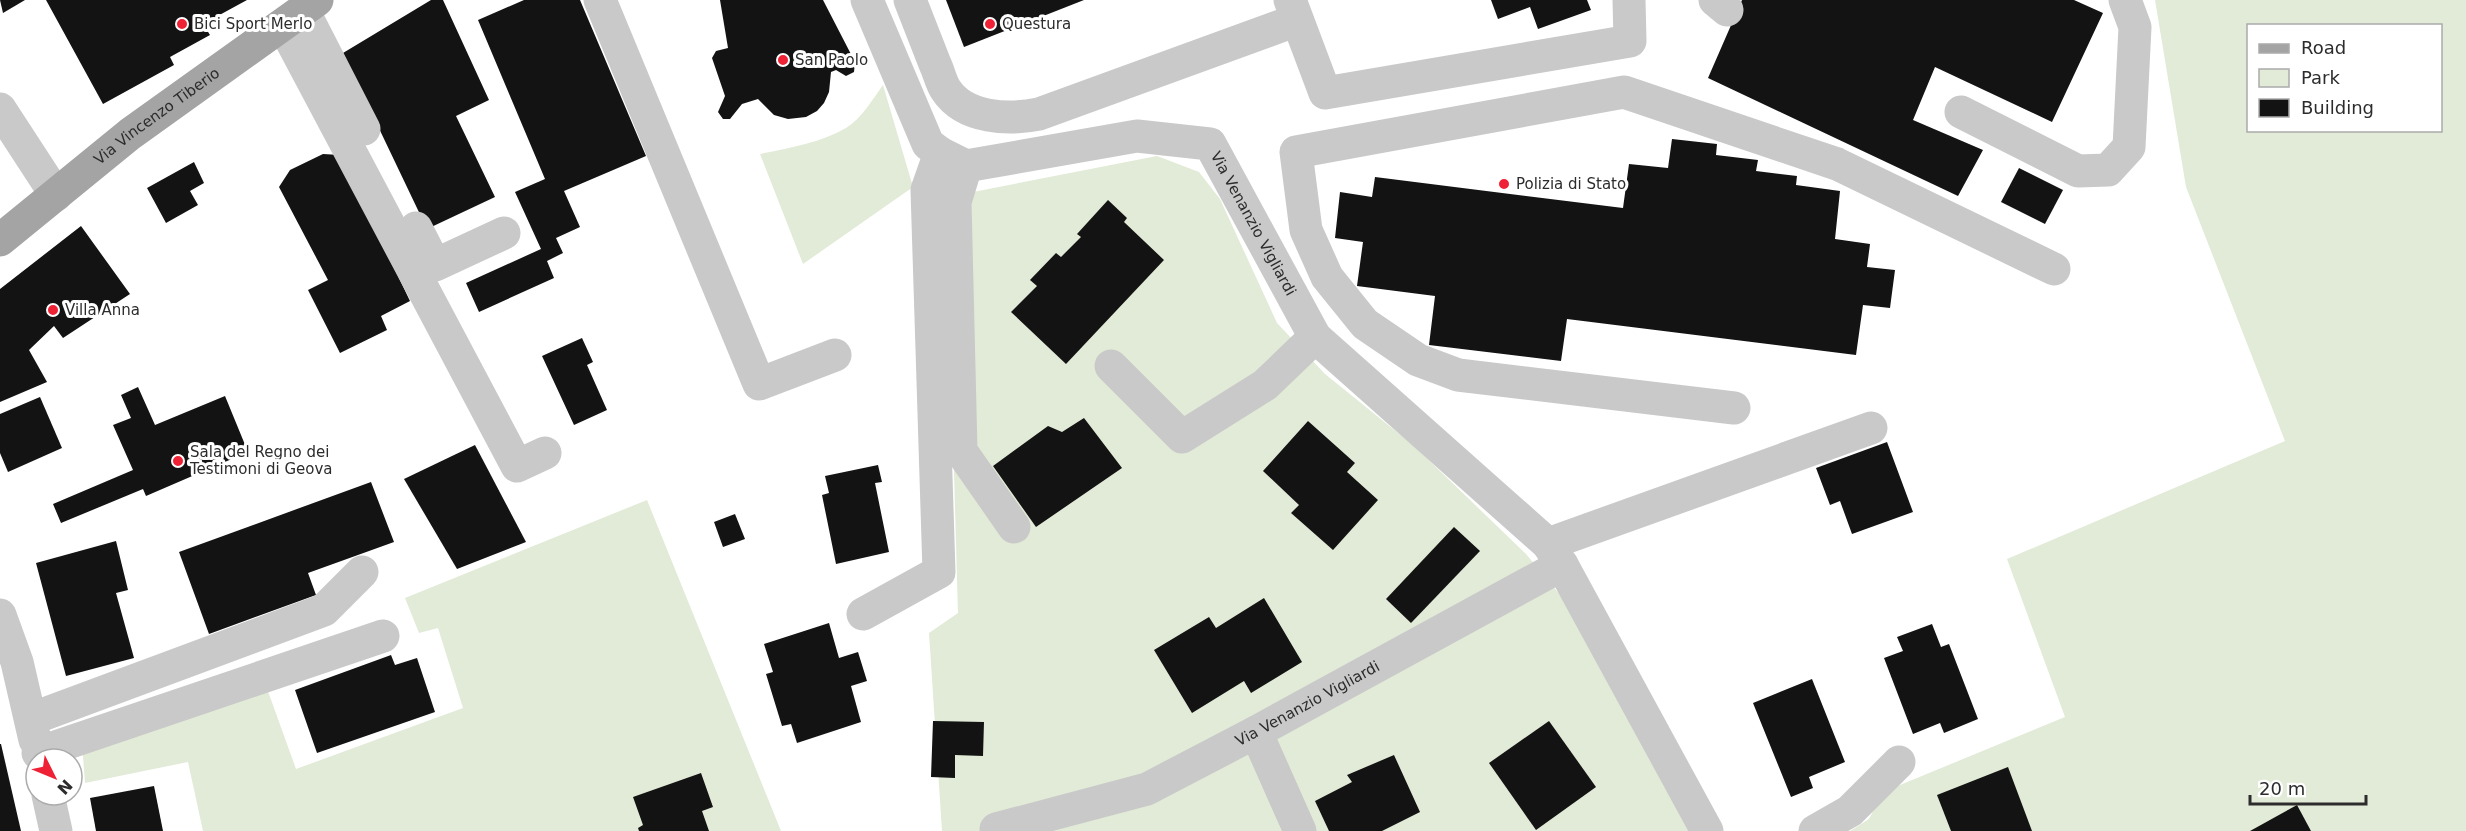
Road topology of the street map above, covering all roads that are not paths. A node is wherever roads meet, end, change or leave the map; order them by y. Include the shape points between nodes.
1 (600, 0) edge
2 (867, 0) edge
3 (910, 0) edge
4 (1629, 0) edge
5 (2125, 0) edge
6 (1294, 10) edge
7 (301, 12) edge
8 (1630, 41) junction
9 (1624, 92) junction
10 (0, 109) edge
11 (1961, 112) dead end
12 (953, 159) junction
13 (56, 195) junction
14 (504, 233) dead end
15 (0, 240) edge
16 (2054, 269) dead end
17 (1315, 337) junction
18 (835, 355) dead end
19 (1110, 366) dead end
20 (1734, 408) dead end
21 (1871, 428) dead end
22 (545, 453) dead end
23 (1014, 527) dead end
24 (1555, 554) junction
25 (362, 572) dead end
26 (863, 614) dead end
27 (0, 615) edge
28 (383, 636) dead end
29 (31, 719) junction
30 (1256, 732) junction
31 (37, 747) edge
32 (65, 747) edge
33 (1899, 762) dead end
34 (51, 807) edge
35 (996, 829) dead end
36 (56, 831) edge
37 (1300, 831) edge
38 (1707, 831) edge
39 (1815, 831) edge

1 - 18 street via 759,384
2 - 12 street via 928,144
3 - 6 street via 946,90 960,103 997,118 1039,114
4 - 8 street
5 - 11 street via 2135,27 2129,147 2108,170 2078,171
6 - 8 street via 1325,93
7 - 13 main road, Via Vincenzo Tiberio via 130,134
7 - 14 street via 435,265
7 - 22 street via 517,466
8 - 9 street
9 - 16 street via 1837,164
9 - 20 street via 1296,152 1306,230 1327,277 1365,324 1419,360 1458,375
10 - 13 street
12 - 17 street, Via Venanzio Vigliardi via 1137,136 1210,144
12 - 23 street via 961,451
12 - 26 street via 927,190 939,572
13 - 15 main road, Via Vincenzo Tiberio
17 - 19 street via 1265,385 1182,437
17 - 24 street, Via Venanzio Vigliardi
21 - 24 street
24 - 30 street, Via Venanzio Vigliardi
24 - 38 street, Via Venanzio Vigliardi
25 - 29 street via 324,610
27 - 29 street
28 - 32 street
29 - 31 street
30 - 35 street, Via Venanzio Vigliardi via 1147,789
30 - 37 street
33 - 39 street via 1850,811
34 - 36 street

